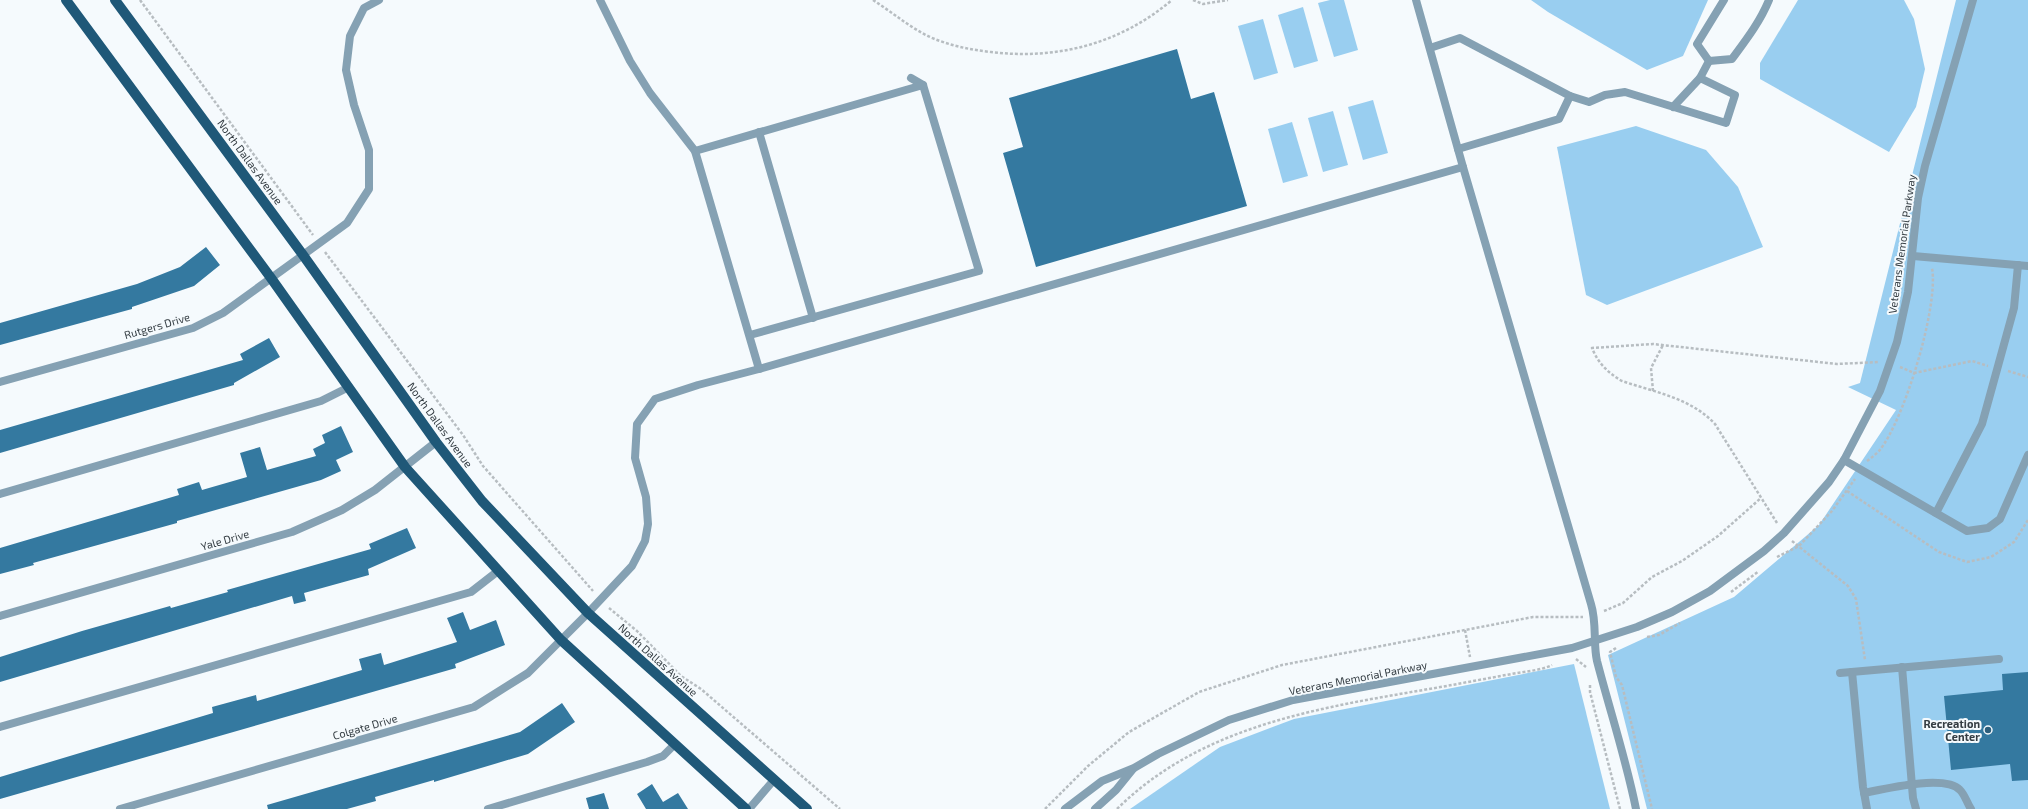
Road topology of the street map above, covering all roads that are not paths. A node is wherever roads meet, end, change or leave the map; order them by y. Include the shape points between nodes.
1 (66, 0) edge
2 (115, 0) edge
3 (379, 0) edge
4 (600, 0) edge
5 (1416, 0) edge
6 (1724, 0) edge
7 (1769, 0) edge
8 (1973, 0) edge
9 (1430, 48) junction
10 (1709, 61) junction
11 (911, 78) dead end
12 (1700, 78) junction
13 (923, 85) junction
14 (1570, 96) junction
15 (1673, 107) junction
16 (760, 132) junction
17 (1458, 149) junction
18 (696, 151) junction
19 (1463, 167) junction
20 (303, 255) junction
21 (1913, 256) junction
22 (2018, 265) junction
23 (2028, 266) edge
24 (271, 278) junction
25 (813, 318) junction
26 (750, 335) junction
27 (759, 369) junction
28 (0, 382) edge
29 (349, 387) junction
30 (436, 442) junction
31 (2028, 455) edge
32 (1844, 460) junction
33 (405, 467) junction
34 (0, 494) edge
35 (1936, 513) junction
36 (498, 571) junction
37 (588, 613) junction
38 (0, 616) edge
39 (561, 640) junction
40 (1596, 641) junction
41 (1999, 659) dead end
42 (1902, 668) junction
43 (1852, 672) junction
44 (1840, 673) dead end
45 (0, 727) edge
46 (675, 744) junction
47 (1134, 768) junction
48 (773, 781) junction
49 (1912, 784) junction
50 (1864, 793) junction
51 (120, 809) edge
52 (488, 809) edge
53 (747, 809) edge
54 (807, 809) edge
55 (1065, 809) edge
56 (1096, 809) edge
57 (1636, 809) edge
58 (1866, 809) edge
59 (1916, 809) edge
60 (1971, 809) edge

1 - 24 main road
2 - 20 main road, North Dallas Avenue
3 - 20 street, Rutgers Drive via 364,8 350,36 346,70 369,150 369,189 347,223
4 - 18 street via 630,61 650,93
5 - 9 street
6 - 10 street via 1697,44
7 - 10 street via 1753,32 1732,59
8 - 21 street, Veterans Memorial Parkway via 1925,166 1918,198
9 - 14 street via 1460,38
9 - 17 street
10 - 12 street
11 - 13 street
12 - 15 street
12 - 15 street via 1735,95 1726,123
13 - 16 street
13 - 25 street via 979,271
14 - 15 street via 1589,102 1605,95 1625,92
14 - 17 street via 1559,119
16 - 18 street
16 - 25 street
17 - 19 street
18 - 26 street
19 - 27 street, Colgate Drive
19 - 40 street via 1594,614
20 - 24 street, Rutgers Drive
20 - 30 main road, North Dallas Avenue
21 - 22 street
21 - 32 street, Veterans Memorial Parkway via 1904,313 1890,364 1880,391
22 - 23 street
22 - 35 street via 2014,308 1982,424
24 - 28 street, Rutgers Drive via 223,313 193,328
24 - 29 main road
25 - 26 street
26 - 27 street
27 - 37 street, Colgate Drive via 698,384 655,399 637,424 634,458 646,497 648,524 645,541 632,566
29 - 33 main road
29 - 34 street via 321,401
30 - 33 street, Yale Drive
30 - 37 main road, North Dallas Avenue via 482,501
31 - 35 street via 2000,519 1988,528 1967,532
32 - 35 street
32 - 40 street, Veterans Memorial Parkway via 1829,482 1784,533 1734,574 1672,612
33 - 36 main road
33 - 38 street, Yale Drive via 375,490 348,506 292,532
36 - 39 main road
36 - 45 street via 471,592
37 - 39 street, Colgate Drive
37 - 48 main road, North Dallas Avenue
39 - 46 main road
39 - 51 street, Colgate Drive via 528,673 474,707
40 - 47 street, Veterans Memorial Parkway via 1572,648 1293,700 1229,720
40 - 57 street via 1597,660 1630,778
41 - 42 street
42 - 43 street
42 - 49 street
43 - 44 street
43 - 50 street
46 - 52 street via 663,756 647,762
46 - 53 main road
47 - 55 street, Veterans Memorial Parkway via 1102,781
47 - 56 street, Veterans Memorial Parkway
48 - 53 street
48 - 54 main road, North Dallas Avenue
49 - 50 street
49 - 59 street
49 - 60 street via 1943,782 1960,789
50 - 58 street

